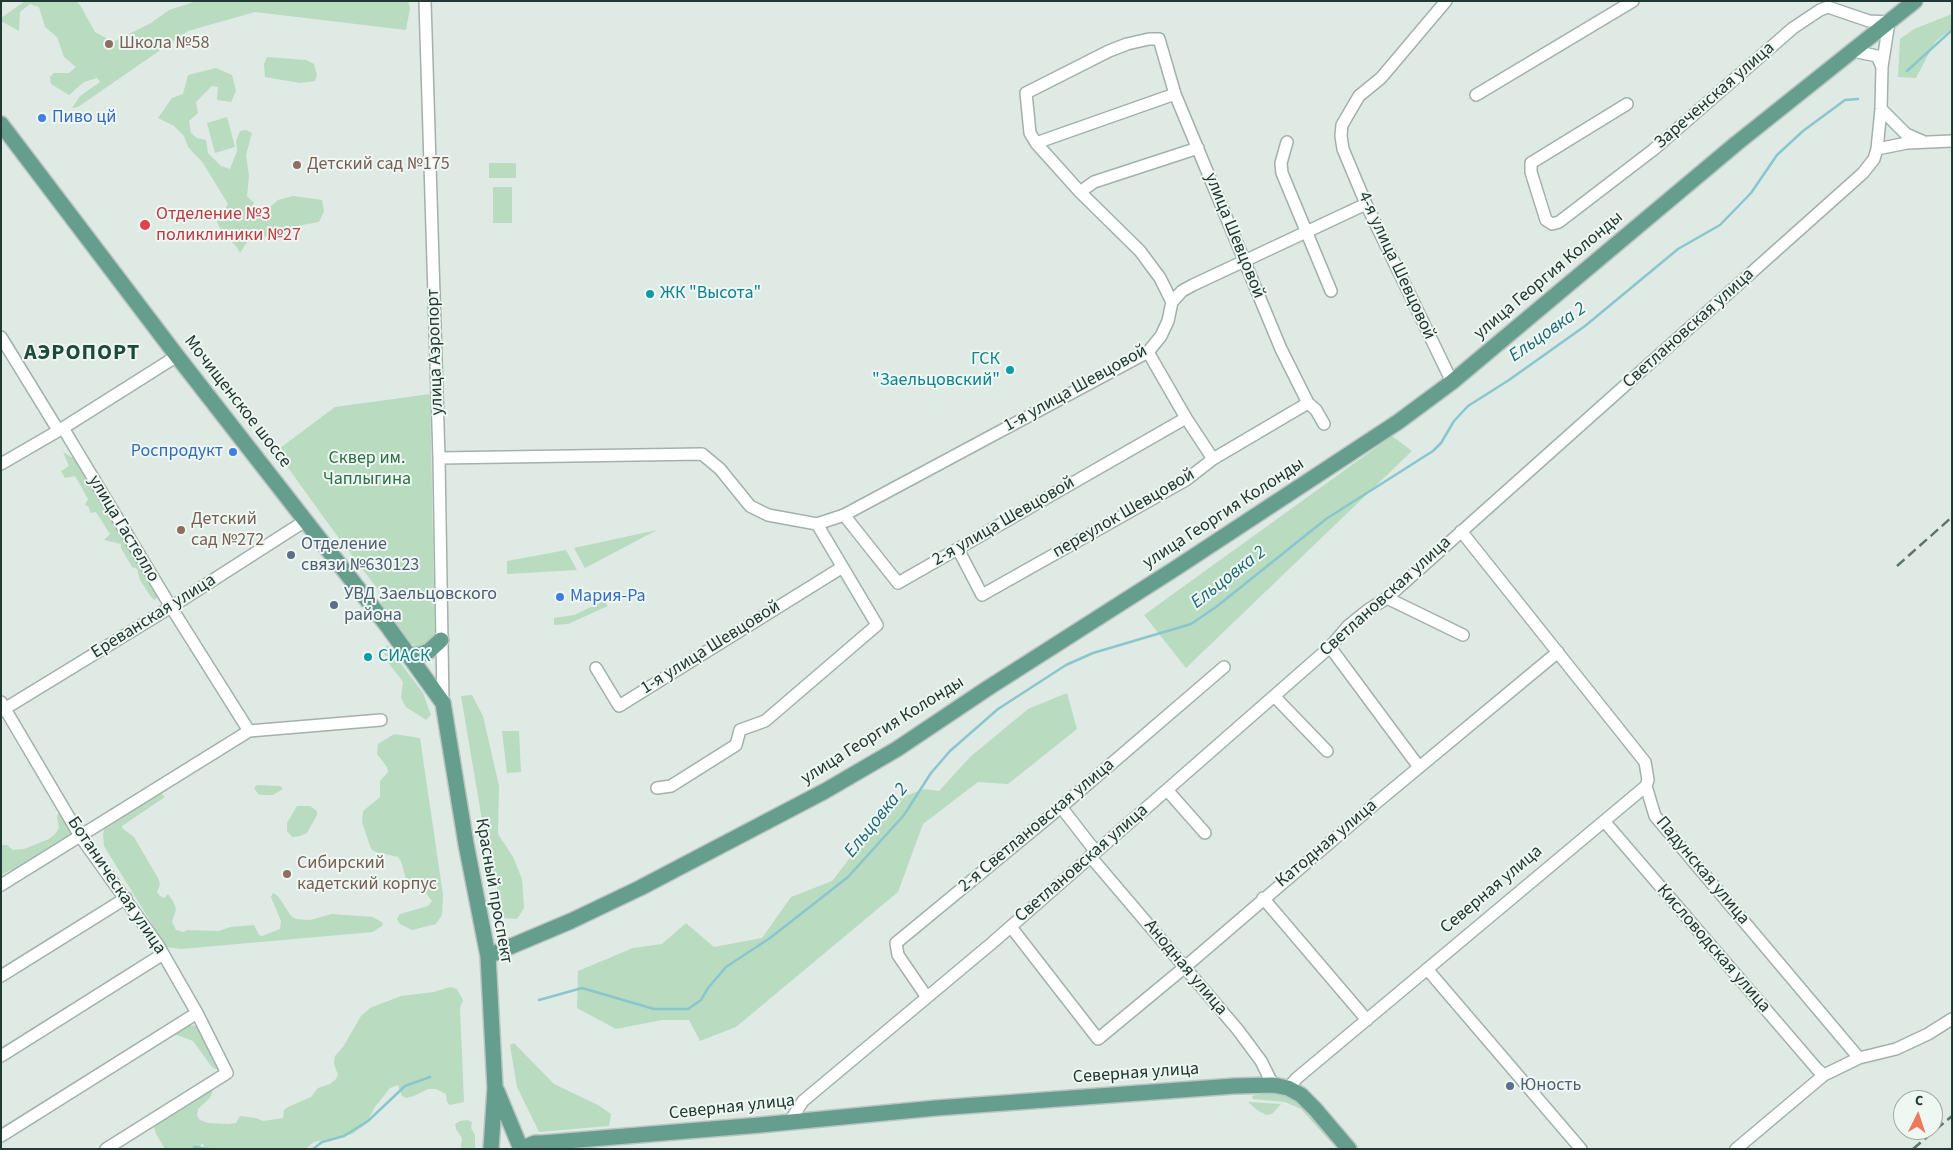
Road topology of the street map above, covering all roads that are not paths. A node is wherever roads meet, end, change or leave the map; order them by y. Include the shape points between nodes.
1 (425, 1) edge
2 (1446, 1) edge
3 (1633, 1) edge
4 (1915, 1) edge
5 (1889, 22) junction
6 (1853, 51) junction
7 (1882, 67) junction
8 (1176, 94) junction
9 (1476, 95) dead end
10 (1627, 104) dead end
11 (1881, 108) junction
12 (1, 124) edge
13 (1952, 141) edge
14 (1287, 142) dead end
15 (1925, 142) junction
16 (1036, 143) junction
17 (1198, 148) junction
18 (1877, 149) junction
19 (1080, 192) junction
20 (1366, 204) junction
21 (1306, 233) junction
22 (1244, 261) junction
23 (1330, 291) dead end
24 (1172, 302) junction
25 (1, 337) edge
26 (1148, 352) junction
27 (177, 356) junction
28 (1452, 382) junction
29 (1308, 403) junction
30 (1186, 418) junction
31 (1324, 424) dead end
32 (61, 429) junction
33 (439, 458) junction
34 (1213, 459) junction
35 (1, 464) edge
36 (844, 515) junction
37 (305, 521) junction
38 (817, 524) junction
39 (1461, 531) junction
40 (958, 549) junction
41 (841, 568) junction
42 (1387, 598) junction
43 (171, 607) junction
44 (1463, 636) dead end
45 (441, 640) junction
46 (1330, 647) junction
47 (1558, 652) junction
48 (409, 655) junction
49 (1224, 667) dead end
50 (596, 668) dead end
51 (1274, 696) junction
52 (443, 703) junction
53 (3, 707) edge
54 (381, 720) dead end
55 (248, 731) junction
56 (1327, 751) dead end
57 (1419, 767) junction
58 (1646, 786) junction
59 (657, 788) dead end
60 (1167, 790) junction
61 (1061, 807) junction
62 (1604, 821) junction
63 (1206, 833) dead end
64 (80, 836) junction
65 (1093, 854) junction
66 (1, 885) edge
67 (126, 898) junction
68 (1263, 898) junction
69 (1011, 927) junction
70 (163, 954) junction
71 (488, 956) junction
72 (1185, 967) junction
73 (1427, 970) junction
74 (1, 976) edge
75 (926, 996) junction
76 (197, 1013) junction
77 (1952, 1019) edge
78 (1367, 1020) junction
79 (1, 1056) edge
80 (1859, 1058) junction
81 (1824, 1075) junction
82 (1273, 1085) junction
83 (495, 1088) junction
84 (1288, 1088) junction
85 (790, 1121) junction
86 (1, 1136) edge
87 (106, 1149) edge
88 (491, 1149) edge
89 (521, 1149) edge
90 (1349, 1149) edge
91 (1581, 1149) edge
92 (1736, 1149) edge

1 - 33 street, улица Аэропорт
2 - 20 street, 4-я улица Шевцовой via 1381,78 1359,96 1342,125 1343,149
3 - 9 street
4 - 5 main road, улица Георгия Колонды
5 - 6 main road, улица Георгия Колонды
5 - 7 street, Светлановская улица
5 - 10 street, Зареченская улица via 1869,21 1828,7 1820,10 1793,28 1653,150 1559,222 1552,224 1546,220 1531,163
6 - 7 street via 1877,56
6 - 28 main road, улица Георгия Колонды via 1736,143
7 - 11 street, Светлановская улица
8 - 16 street
8 - 16 street, улица Шевцовой via 1159,39 1109,50 1026,93 1030,134
8 - 17 street, улица Шевцовой
11 - 15 street via 1906,134
11 - 18 street, Светлановская улица
12 - 27 main road, Мочищенское шоссе
13 - 15 street
14 - 21 street via 1280,162 1282,173
15 - 18 street
16 - 19 street
17 - 19 street via 1094,182
17 - 22 street, улица Шевцовой
18 - 39 street, Светлановская улица via 1874,160 1863,173
19 - 24 street via 1140,251 1160,278
20 - 21 street
20 - 28 street, 4-я улица Шевцовой
21 - 22 street
21 - 23 street
22 - 24 street via 1193,285
22 - 29 street, улица Шевцовой
24 - 26 street, 1-я улица Шевцовой via 1161,336
25 - 32 street, улица Гастелло
26 - 30 street
26 - 36 street, 1-я улица Шевцовой
27 - 32 street
27 - 37 main road, Мочищенское шоссе
28 - 71 main road, улица Георгия Колонды via 1390,427 897,749 825,791 640,888
29 - 31 street, улица Шевцовой
29 - 34 street, переулок Шевцовой
30 - 34 street
30 - 40 street, 2-я улица Шевцовой
32 - 35 street
32 - 43 street, улица Гастелло
33 - 38 street via 702,454 720,469 750,506 768,515
33 - 45 street, улица Аэропорт
34 - 40 street, переулок Шевцовой via 1186,480 982,595
36 - 38 street, 1-я улица Шевцовой
36 - 40 street, 2-я улица Шевцовой via 898,583
37 - 43 street, Ереванская улица
37 - 48 main road, Мочищенское шоссе
38 - 41 street
39 - 42 street, Светлановская улица
39 - 47 street, Падунская улица
41 - 50 street, 1-я улица Шевцовой via 619,706
41 - 59 street via 877,625 765,721 740,730 736,746 671,786
42 - 44 street
42 - 46 street, Светлановская улица via 1348,626
43 - 53 street, Ереванская улица
43 - 55 street, улица Гастелло
45 - 48 main road via 429,651
45 - 52 street, улица Аэропорт
46 - 51 street, Светлановская улица
46 - 57 street
47 - 57 street, Катодная улица
47 - 58 street, Падунская улица via 1645,762
48 - 52 main road, Мочищенское шоссе
49 - 61 street, 2-я Светлановская улица
51 - 56 street
51 - 60 street, Светлановская улица
52 - 71 main road, Красный проспект
53 - 64 street, Ботаническая улица
54 - 55 street
55 - 64 street
57 - 68 street, Катодная улица
58 - 62 street, Северная улица
58 - 80 street, Падунская улица via 1655,816
60 - 63 street
60 - 65 street, Светлановская улица
61 - 65 street, Анодная улица
61 - 75 street, 2-я Светлановская улица via 896,943 898,955
62 - 73 street, Северная улица
62 - 81 street, Кисловодская улица
64 - 66 street
64 - 67 street, Ботаническая улица
65 - 69 street, Светлановская улица
65 - 72 street, Анодная улица
67 - 70 street, Ботаническая улица
67 - 74 street
68 - 72 street, Катодная улица
68 - 78 street
69 - 72 street, Катодная улица via 1098,1039
69 - 75 street, Светлановская улица
70 - 76 street, Ботаническая улица
70 - 79 street
71 - 83 main road, Красный проспект
72 - 82 street, Анодная улица via 1238,1030 1261,1061
73 - 78 street, Северная улица
73 - 91 street
75 - 85 street, Светлановская улица via 803,1101
76 - 86 street
76 - 87 street, Ботаническая улица via 227,1073
77 - 80 street via 1896,1049
78 - 84 street, Северная улица
80 - 81 street
81 - 92 street
82 - 84 main road, Северная улица
82 - 85 main road, Северная улица
83 - 88 main road, Красный проспект
83 - 89 main road, Красный проспект
84 - 90 main road via 1312,1105
85 - 89 main road, Северная улица via 535,1143

